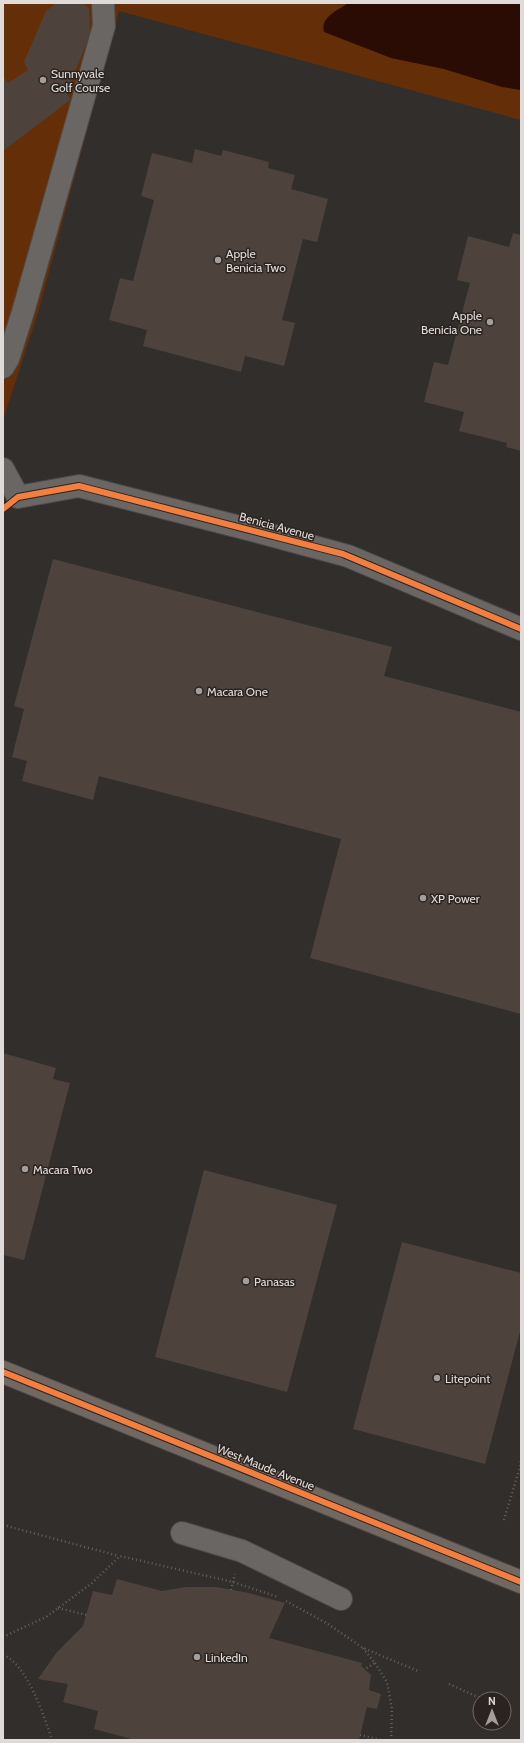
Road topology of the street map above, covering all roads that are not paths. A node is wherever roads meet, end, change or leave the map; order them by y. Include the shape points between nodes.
1 (103, 3) edge
2 (3, 367) edge
3 (3, 469) edge
4 (10, 503) edge
5 (521, 629) edge
6 (3, 1372) edge
7 (182, 1532) dead end
8 (521, 1582) edge
9 (341, 1599) dead end

1 - 2 street via 104,26 23,312
3 - 4 street
4 - 5 street, Benicia Avenue via 79,486 348,556
6 - 8 main road, West Maude Avenue
7 - 9 street via 242,1552

